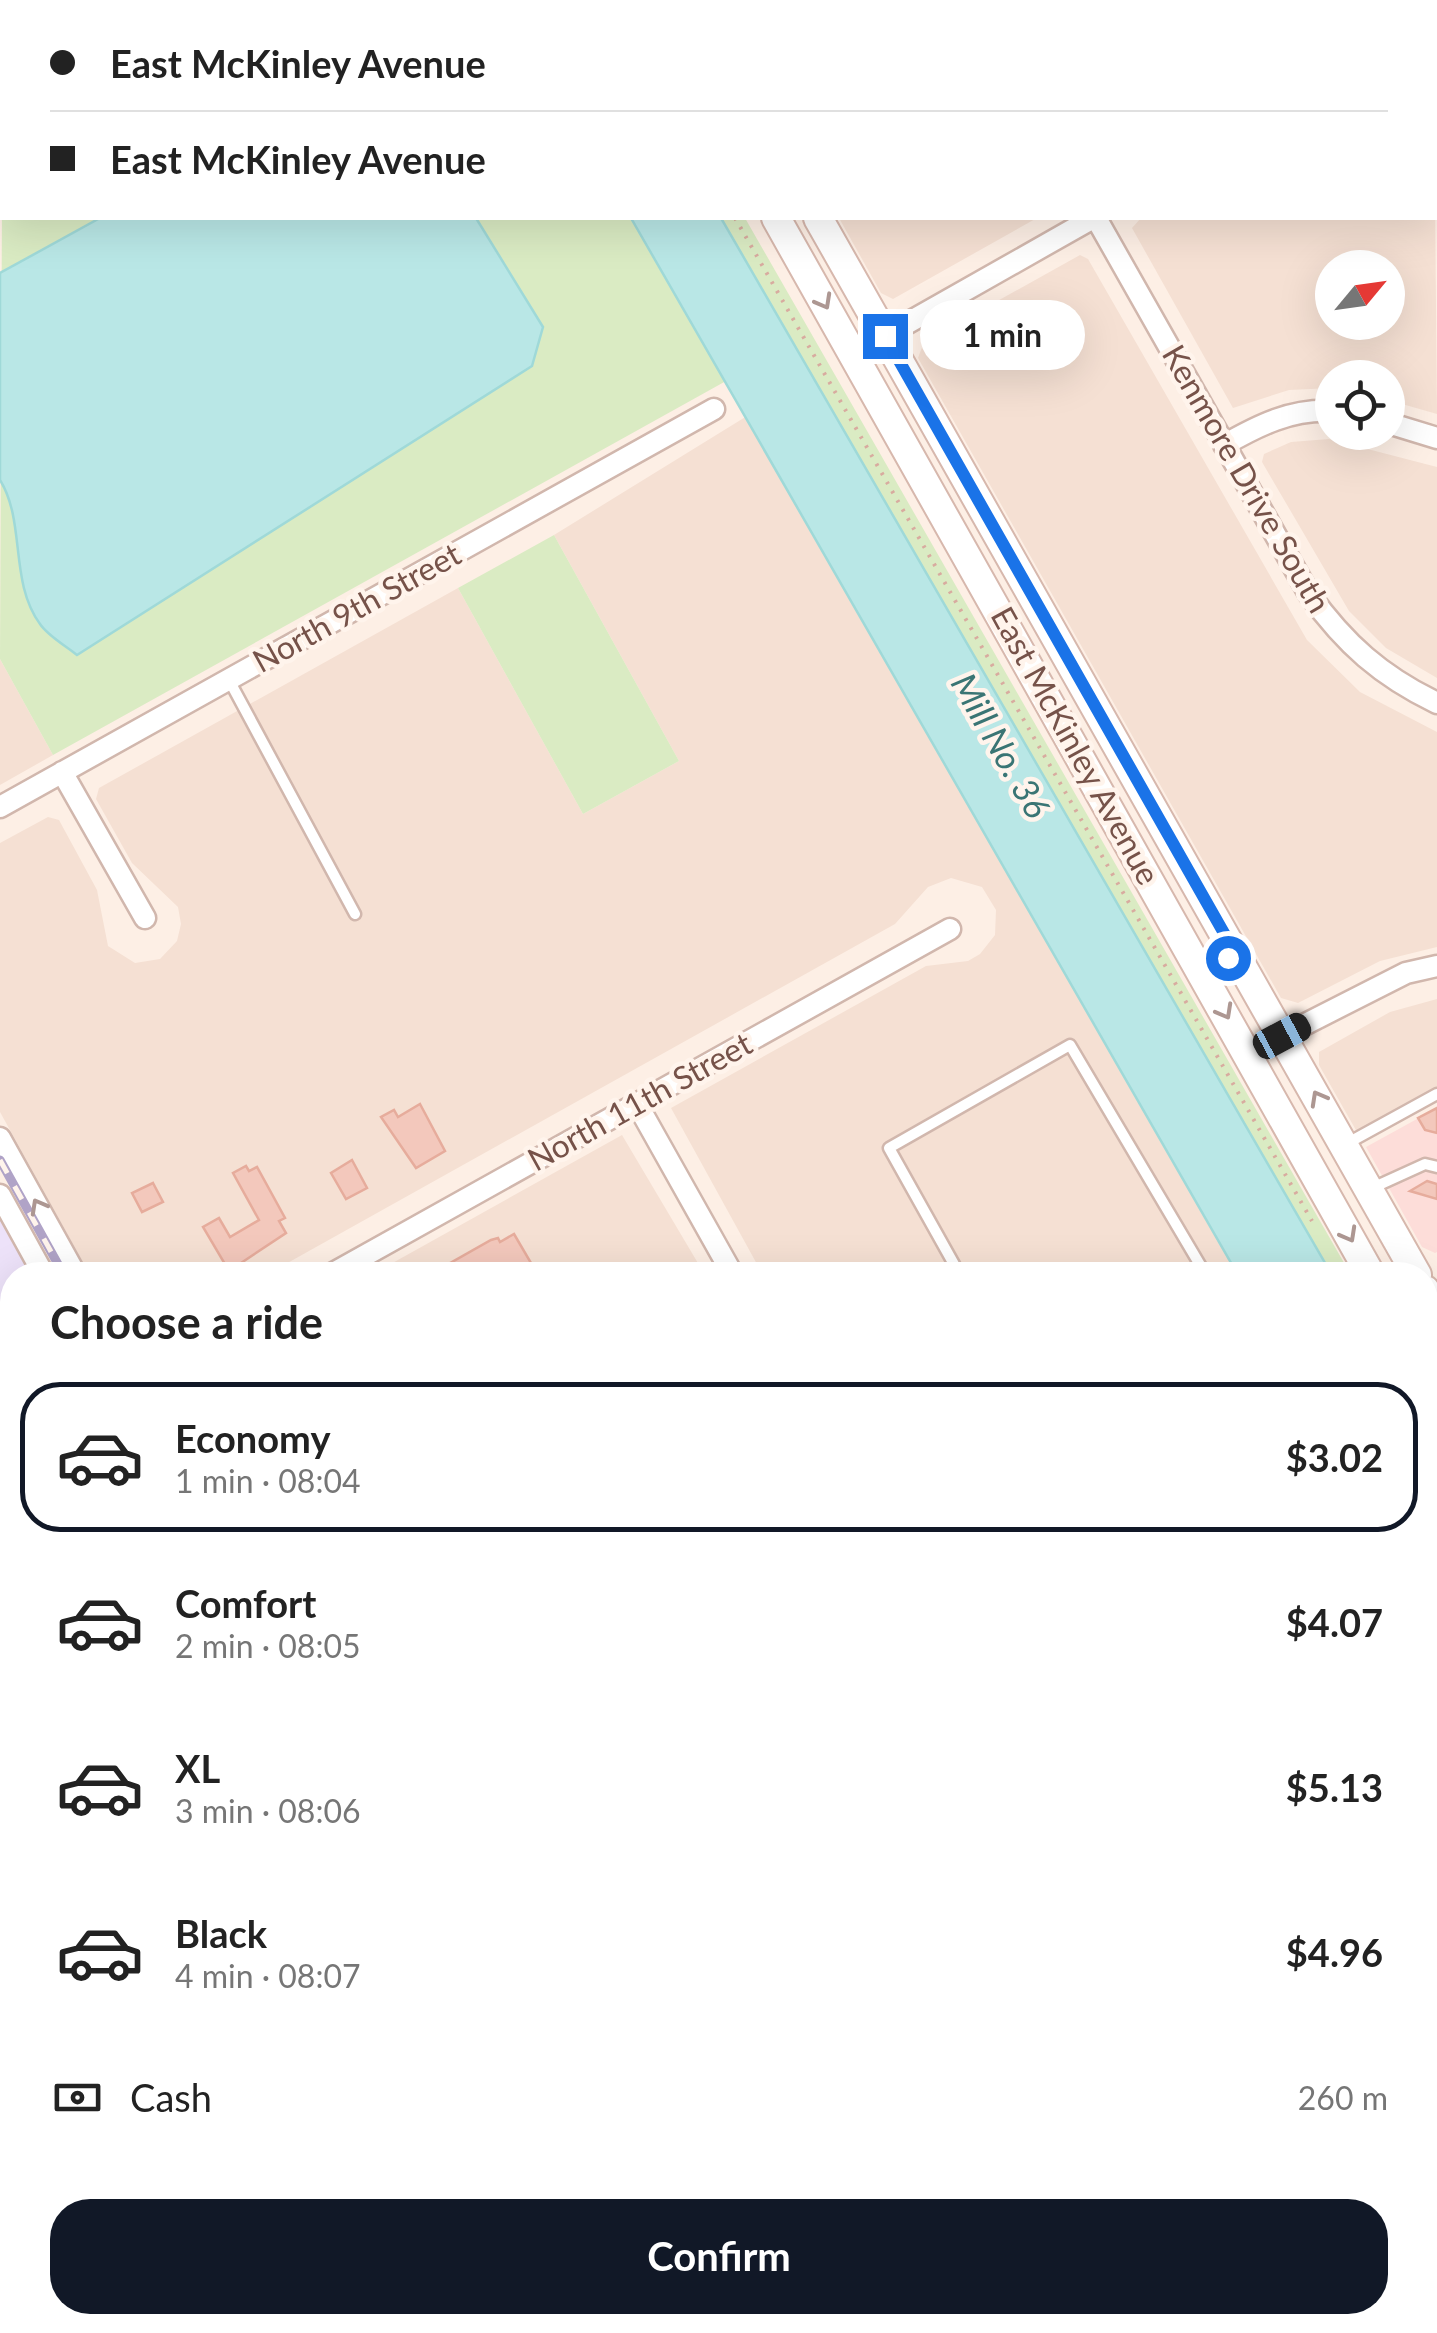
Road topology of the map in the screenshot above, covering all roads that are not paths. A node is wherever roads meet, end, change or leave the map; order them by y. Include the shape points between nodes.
1 (777, 220) edge
2 (819, 220) edge
3 (1090, 220) edge
4 (1095, 220) edge
5 (885, 336) junction
6 (853, 354) junction
7 (714, 408) dead end
8 (1315, 411) edge
9 (1405, 428) edge
10 (1437, 438) edge
11 (1224, 445) junction
12 (228, 679) junction
13 (1437, 703) edge
14 (62, 772) junction
15 (0, 807) edge
16 (1125, 834) junction
17 (355, 914) dead end
18 (145, 918) dead end
19 (950, 929) dead end
20 (1237, 956) junction
21 (1437, 966) edge
22 (1282, 1036) junction
23 (1437, 1094) edge
24 (637, 1104) junction
25 (0, 1138) edge
26 (1344, 1145) junction
27 (1437, 1168) edge
28 (1369, 1190) junction
29 (0, 1195) edge
30 (37, 1262) edge
31 (69, 1262) edge
32 (353, 1262) edge
33 (726, 1262) edge
34 (953, 1262) edge
35 (1198, 1262) edge
36 (1365, 1262) edge
37 (1410, 1262) edge

1 -> 6 main road, East McKinley Avenue
2 - 5 main road, East McKinley Avenue
3 - 5 street
4 - 11 street, Kenmore Drive South
5 - 6 street
5 - 20 main road, East McKinley Avenue
6 - 16 main road, East McKinley Avenue
7 - 12 street, North 9th Street
8 - 11 street via 1262,424
9 - 10 street
11 - 13 street, Kenmore Drive South via 1342,639 1378,671
12 - 14 street, North 9th Street
12 - 17 lane
14 - 15 street, North 9th Street
14 - 18 street
16 - 20 main road via 1176,888 1219,955
16 -> 36 main road, East McKinley Avenue
19 - 24 street, North 11th Street
20 - 22 main road, East McKinley Avenue
21 - 22 street via 1406,972
26 -> 22 main road, East McKinley Avenue
23 - 26 lane
24 - 32 street, North 11th Street
24 - 33 street
31 -> 25 street
26 - 28 main road, East McKinley Avenue
27 - 28 lane via 1425,1164
28 - 37 main road, East McKinley Avenue
29 - 30 street
34 - 35 lane via 888,1148 1070,1045

